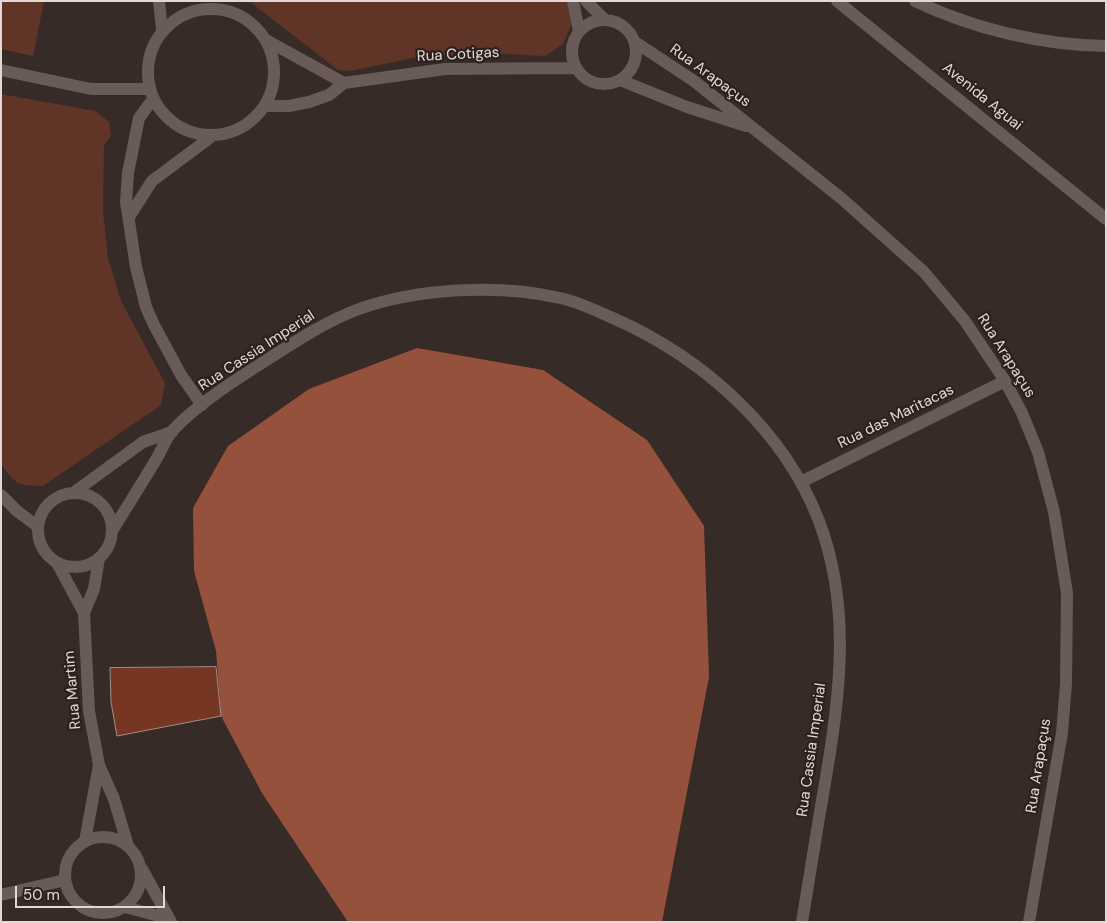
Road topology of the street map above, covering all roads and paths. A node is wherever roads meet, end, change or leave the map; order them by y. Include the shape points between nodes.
1 (159, 1) edge
2 (573, 1) edge
3 (586, 1) edge
4 (837, 1) edge
5 (915, 1) edge
6 (209, 5) edge
7 (605, 20) junction
8 (162, 30) junction
9 (579, 31) junction
10 (266, 40) junction
11 (635, 42) junction
12 (1106, 46) edge
13 (575, 68) junction
14 (1, 70) edge
15 (620, 80) junction
16 (344, 84) junction
17 (151, 94) junction
18 (265, 106) junction
19 (753, 128) junction
20 (211, 137) junction
21 (129, 217) junction
22 (1106, 219) edge
23 (1006, 381) junction
24 (202, 405) junction
25 (172, 432) junction
26 (801, 482) junction
27 (73, 493) junction
28 (1, 495) edge
29 (38, 526) junction
30 (112, 531) junction
31 (99, 558) junction
32 (57, 563) junction
33 (84, 613) junction
34 (99, 765) junction
35 (85, 841) junction
36 (128, 846) junction
37 (141, 867) junction
38 (65, 880) junction
39 (1, 895) edge
40 (125, 908) junction
41 (92, 917) edge
42 (171, 922) edge
43 (802, 922) edge
44 (1029, 922) edge

1 - 8 street
2 - 9 street
3 - 7 street
4 - 22 street, Avenida Aguai
5 - 12 street via 969,24 1028,38
6 - 8 street via 176,18
6 - 10 street via 233,12 252,23
7 - 9 street via 595,21
7 - 11 street via 624,26
8 - 17 street via 152,46 148,63
9 - 13 street via 571,49
10 - 16 street
10 - 18 street via 274,73 272,90
11 - 15 street via 634,64
11 - 19 street, Rua Arapaçus via 694,81
13 - 15 street via 582,76 600,84
13 - 16 street, Rua Cotigas via 445,68
14 - 17 street via 91,89
15 - 19 street via 687,107
16 - 18 street via 329,95 309,102
17 - 20 street via 165,116 182,128
17 - 21 street via 135,132 128,173 126,202
18 - 20 street via 238,130
19 - 23 street, Rua Arapaçus via 842,198 924,272 965,320
20 - 21 street via 152,181
21 - 24 street via 146,307 181,375
23 - 26 street, Rua das Maritacas
23 - 44 street, Rua Arapaçus via 1038,452 1054,512 1067,593 1062,733
24 - 25 street, Rua Cassia Imperial
24 - 26 street, Rua Cassia Imperial via 307,334 360,309 455,291 523,292 562,298 599,312 643,331 674,350 731,394 780,450
25 - 27 street via 143,442
25 - 30 street, Rua Cassia Imperial
26 - 43 street, Rua Cassia Imperial via 819,522 831,563 838,597 840,637 837,710
27 - 29 street via 63,495 46,506
27 - 30 street via 84,494 103,506
28 - 29 street
29 - 32 street via 41,547
30 - 31 street via 107,549
31 - 32 street via 78,567
31 - 33 street, Rua Martim via 94,589
32 - 33 street, Rua Martim
33 - 34 street, Rua Martim via 89,711
34 - 35 street, Rua Martim
34 - 36 street, Rua Martim via 114,799
35 - 36 street via 108,837
35 - 38 street via 69,857
36 - 37 street
37 - 40 street via 139,890
37 - 42 street
38 - 39 street
38 - 41 street via 74,901
40 - 41 street
40 - 42 street

